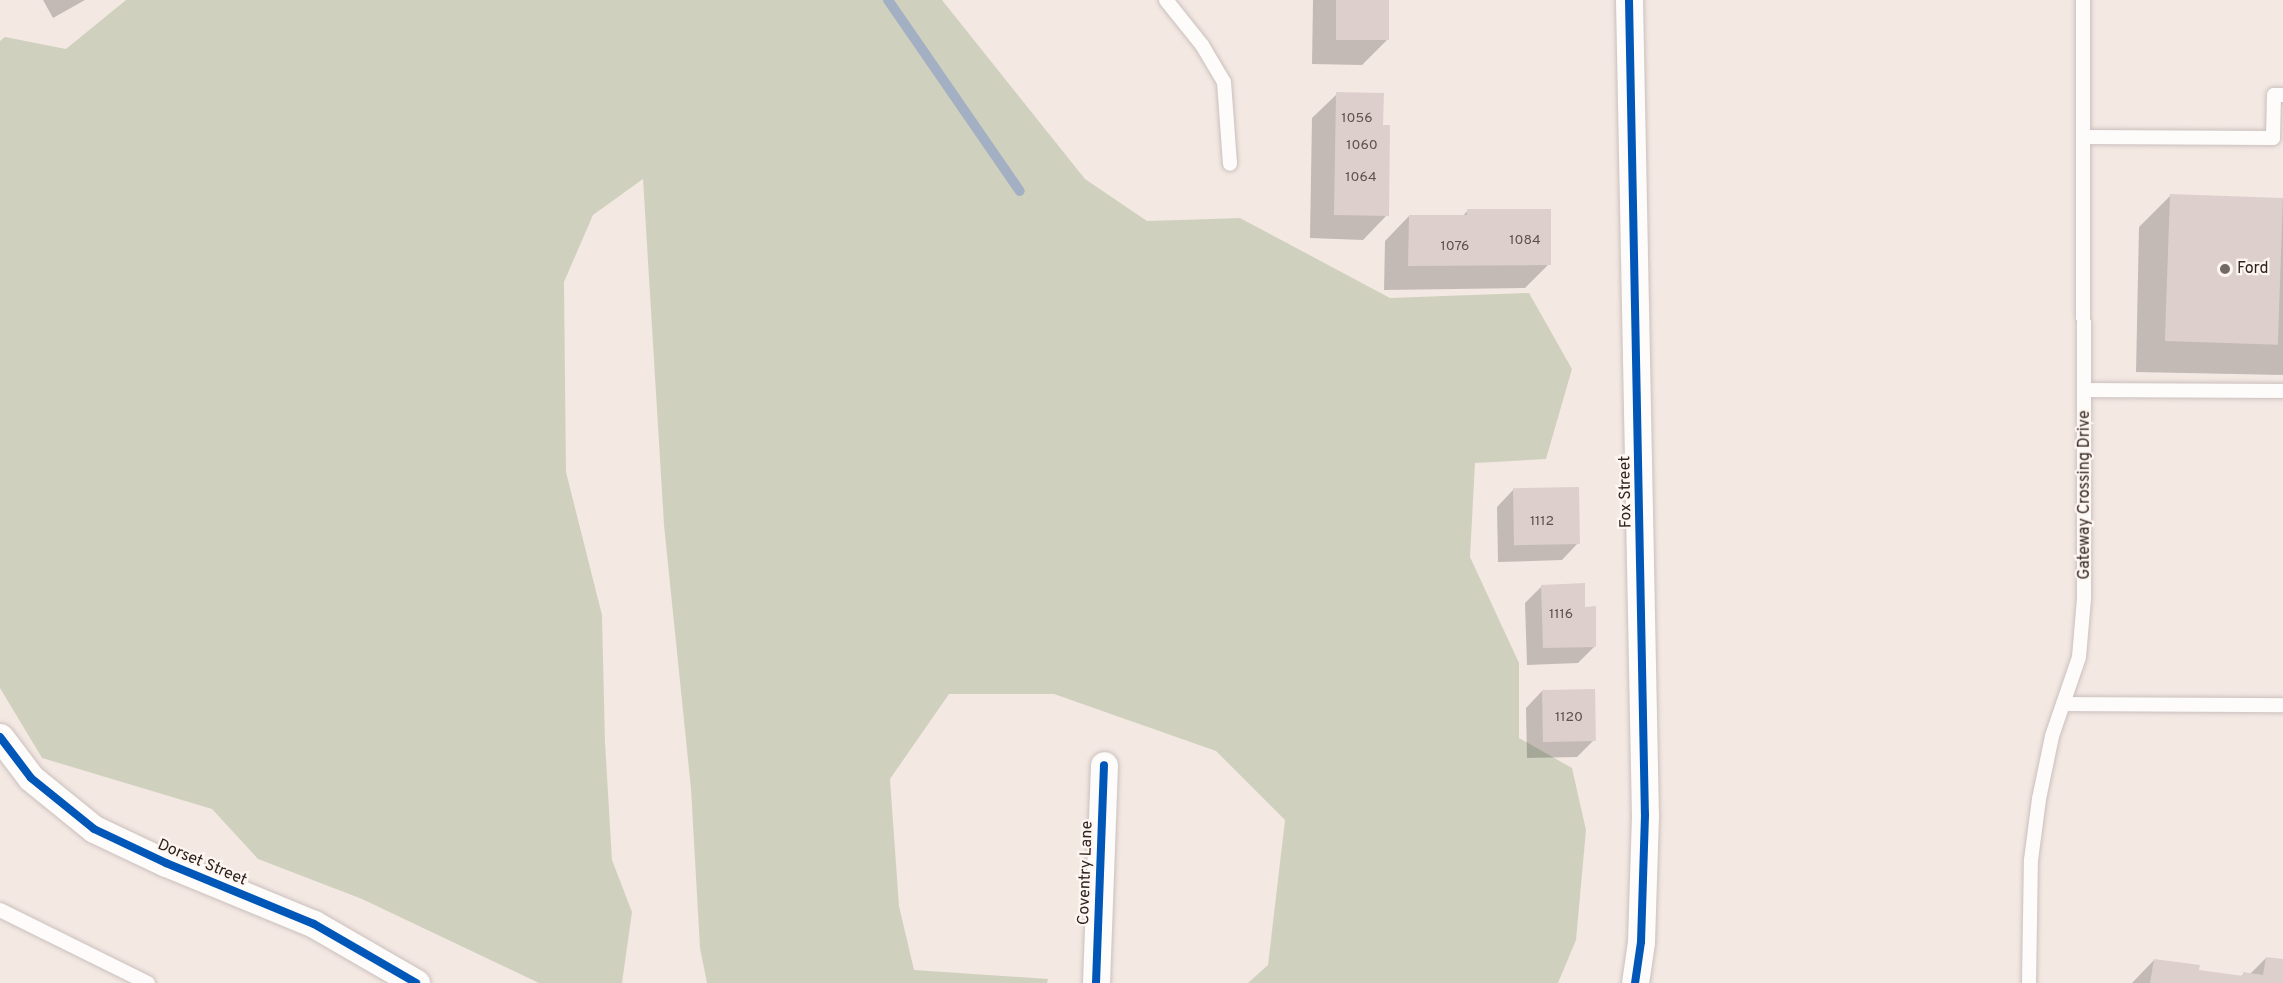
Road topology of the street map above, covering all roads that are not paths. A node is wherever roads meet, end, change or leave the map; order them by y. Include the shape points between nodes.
1 (1166, 0) edge
2 (1629, 0) edge
3 (2083, 0) edge
4 (2283, 95) edge
5 (2084, 137) junction
6 (1230, 164) dead end
7 (2085, 390) junction
8 (2283, 391) edge
9 (2063, 704) junction
10 (2283, 705) edge
11 (0, 738) edge
12 (1104, 765) dead end
13 (0, 910) edge
14 (148, 983) edge
15 (416, 983) edge
16 (1096, 983) edge
17 (1635, 983) edge
18 (2029, 983) edge

1 - 6 lane via 1202,45 1224,82
2 - 17 street, Fox Street via 1645,815 1641,942
3 - 5 lane, Gateway Crossing Drive
4 - 5 lane via 2274,94 2273,138
5 - 7 lane, Gateway Crossing Drive
7 - 8 lane
7 - 9 lane, Gateway Crossing Drive via 2082,629 2079,657
9 - 10 lane
9 - 18 lane, Gateway Crossing Drive via 2044,768 2031,860
11 - 15 street, Dorset Street via 31,778 94,828 166,863 314,924
12 - 16 street, Coventry Lane
13 - 14 lane

